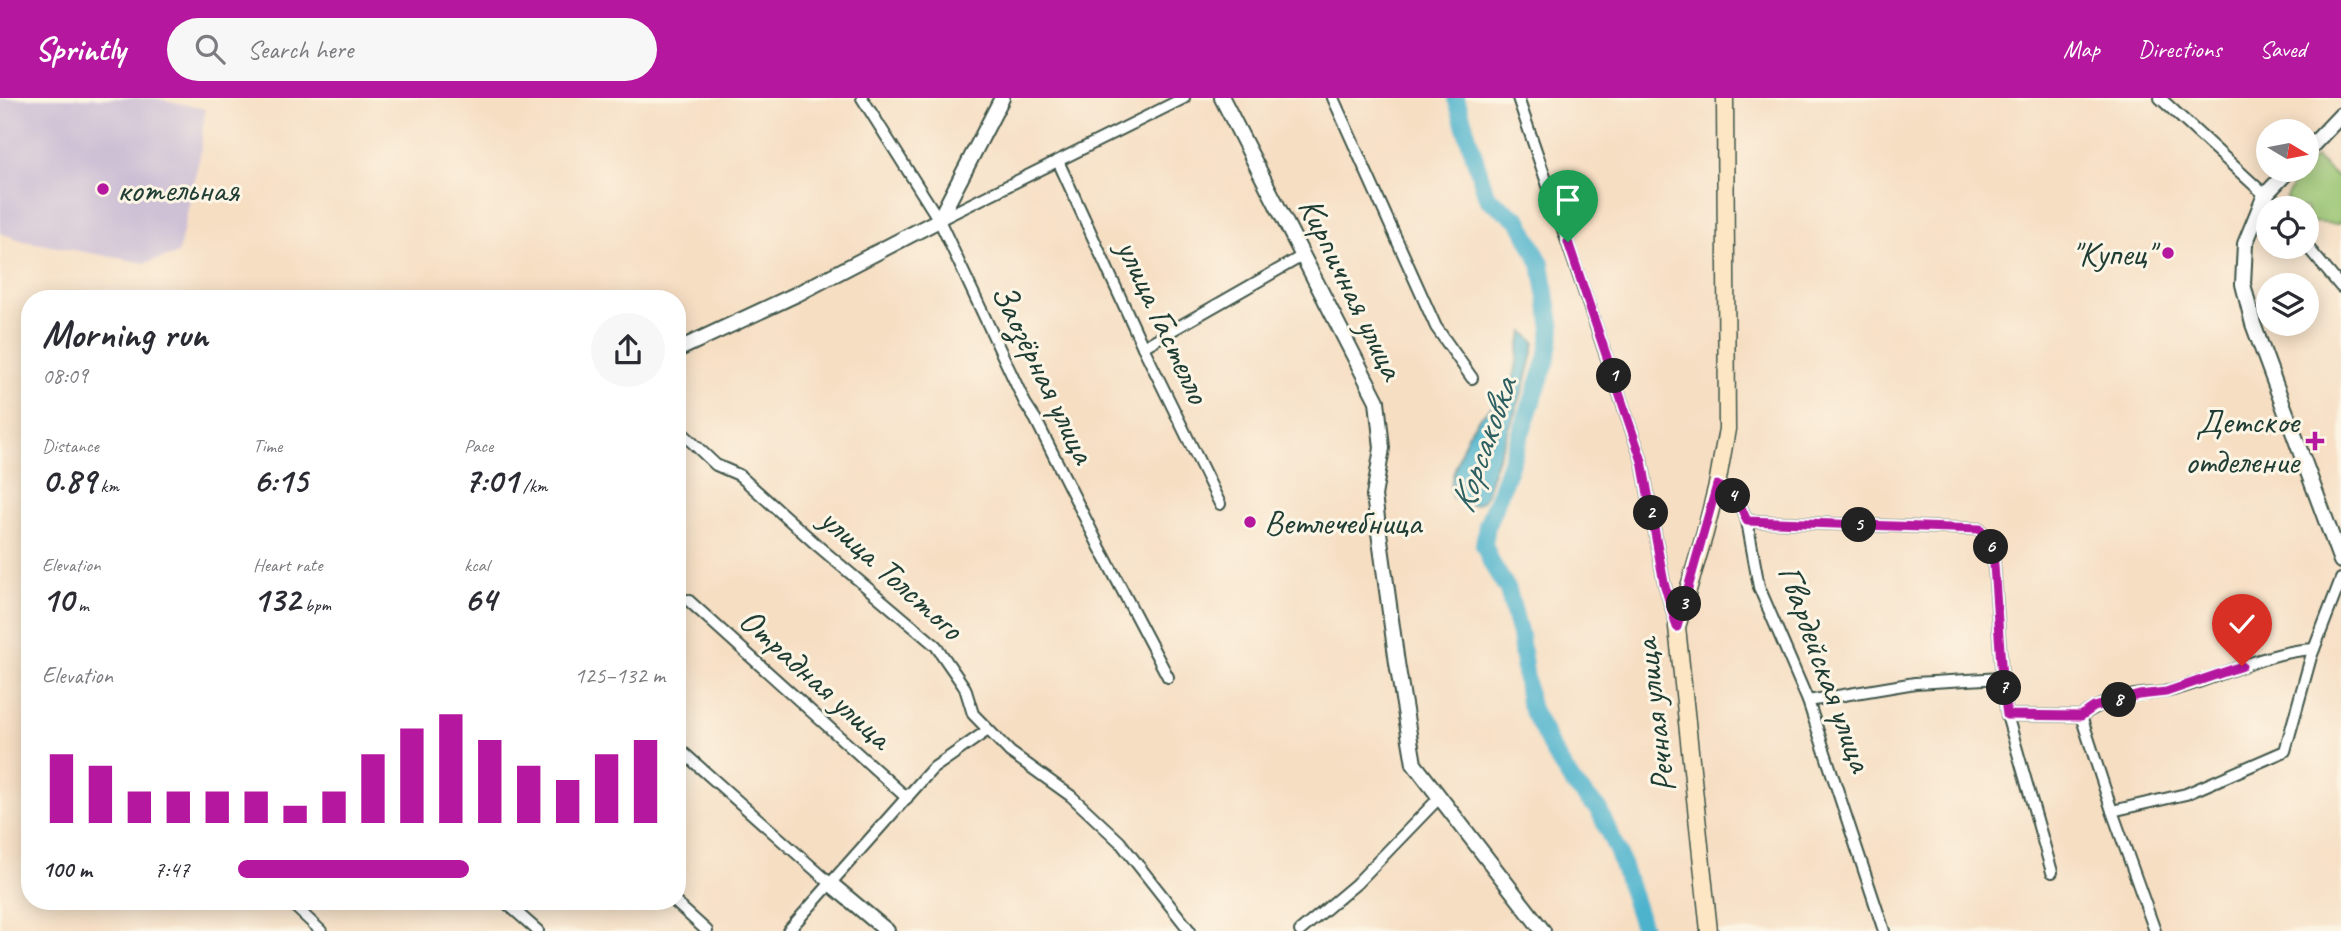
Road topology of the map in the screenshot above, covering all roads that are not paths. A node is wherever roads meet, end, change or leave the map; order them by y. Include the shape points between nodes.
1 (862, 98) edge
2 (1002, 98) edge
3 (1184, 98) edge
4 (1222, 98) edge
5 (1333, 98) edge
6 (1518, 98) edge
7 (1725, 98) edge
8 (2160, 98) edge
9 (2341, 115) edge
10 (2319, 138) edge
11 (1058, 161) junction
12 (2278, 182) edge
13 (2265, 195) junction
14 (939, 220) junction
15 (1304, 255) junction
16 (2318, 259) edge
17 (2341, 287) edge
18 (686, 346) edge
19 (1143, 347) junction
20 (1472, 378) dead end
21 (686, 437) edge
22 (1717, 485) junction
23 (1220, 504) dead end
24 (1747, 521) junction
25 (2341, 561) edge
26 (2341, 579) edge
27 (688, 600) dead end
28 (1677, 627) junction
29 (2314, 649) junction
30 (1168, 677) dead end
31 (2002, 678) junction
32 (1808, 701) junction
33 (2007, 715) junction
34 (2081, 716) junction
35 (988, 730) junction
36 (686, 755) edge
37 (1440, 797) junction
38 (907, 798) junction
39 (2112, 811) junction
40 (2052, 872) dead end
41 (831, 884) junction
42 (299, 910) edge
43 (514, 910) edge
44 (684, 910) edge
45 (321, 931) edge
46 (538, 931) edge
47 (707, 931) edge
48 (788, 931) edge
49 (887, 931) edge
50 (1190, 931) edge
51 (1300, 931) edge
52 (1544, 931) edge
53 (1709, 931) edge
54 (1884, 931) edge
55 (2155, 931) edge

1 - 14 street, Заозёрная улица
2 - 14 street
3 - 11 street
4 - 15 street, Кирпичная улица
5 - 20 street via 1436,327
6 - 28 street, Речная улица via 1642,461 1664,583
7 - 22 main road via 1727,429
8 - 13 street
9 - 10 street
11 - 14 street
11 - 19 street, улица Гастелло
12 - 13 street
13 - 25 street via 2245,244 2243,284 2253,324
14 - 18 street
14 - 30 street, Заозёрная улица via 1025,403
15 - 19 street
15 - 37 street, Кирпичная улица via 1377,401 1382,447 1374,496 1397,663 1414,764
16 - 17 street
19 - 23 street, улица Гастелло
21 - 35 street, улица Толстого via 716,466 739,475 936,646 965,688 973,714
22 - 24 street, Гвардейская улица via 1737,498
22 - 28 main road
24 - 31 street via 1980,529 1993,551
24 - 32 street, Гвардейская улица via 1759,587
26 - 29 street
27 - 38 street, Отрадная улица
28 - 53 main road, Речная улица
29 - 34 street via 2268,656 2166,692 2094,707
29 - 39 street via 2286,751 2186,794
31 - 32 street via 1915,683
31 - 33 street
32 - 54 street, Гвардейская улица
33 - 34 street
33 - 40 street
34 - 39 street
35 - 38 street via 932,769
35 - 50 street, улица Толстого via 1120,842
36 - 41 street
37 - 51 street via 1356,884
37 - 52 street, Кирпичная улица
38 - 41 street
39 - 55 street
41 - 48 street
41 - 49 street
42 - 45 street
43 - 46 street
44 - 47 street

